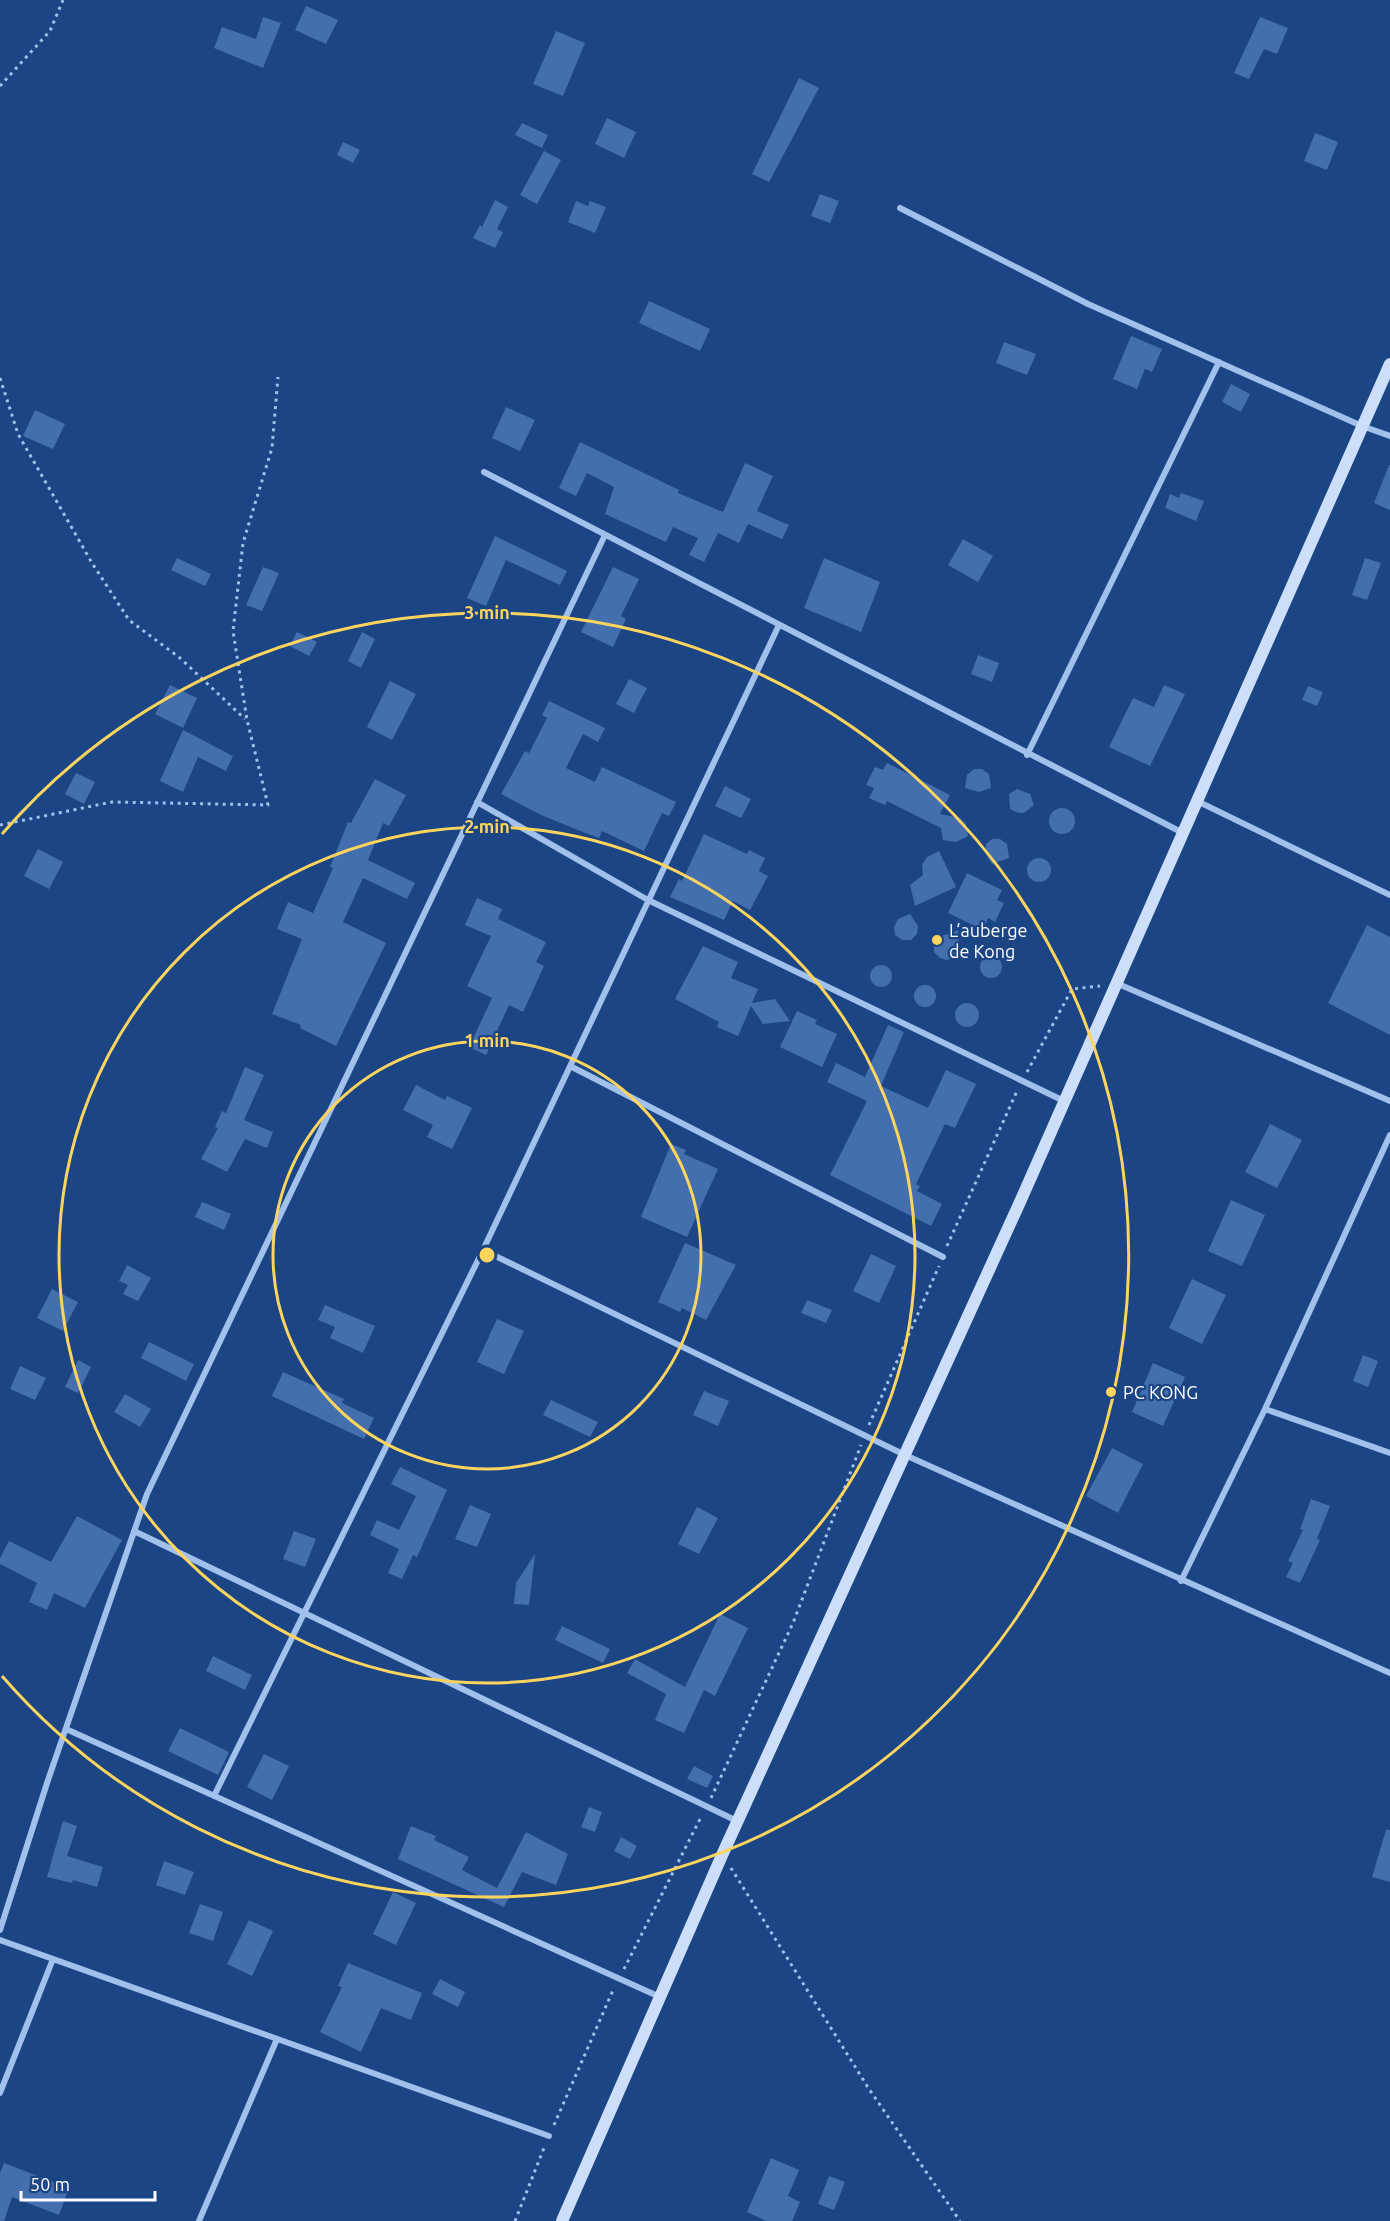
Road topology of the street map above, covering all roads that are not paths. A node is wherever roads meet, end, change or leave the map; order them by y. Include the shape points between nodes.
1 (900, 208) dead end
2 (1219, 362) junction
3 (1390, 364) edge
4 (1362, 426) junction
5 (1390, 436) edge
6 (484, 472) dead end
7 (605, 535) junction
8 (779, 625) junction
9 (1027, 755) junction
10 (1197, 801) junction
11 (477, 802) junction
12 (1182, 833) junction
13 (1390, 895) edge
14 (648, 900) junction
15 (1116, 983) junction
16 (570, 1066) junction
17 (1064, 1101) junction
18 (1390, 1101) edge
19 (1390, 1136) edge
20 (483, 1250) junction
21 (943, 1257) road end
22 (1265, 1409) junction
23 (1390, 1453) edge
24 (905, 1455) junction
25 (134, 1531) junction
26 (1181, 1581) junction
27 (302, 1612) junction
28 (1390, 1673) edge
29 (66, 1730) junction
30 (214, 1796) junction
31 (737, 1821) junction
32 (0, 1930) edge
33 (0, 1940) edge
34 (53, 1959) junction
35 (660, 1997) junction
36 (277, 2039) junction
37 (0, 2093) edge
38 (549, 2136) road end
39 (199, 2221) edge
40 (562, 2221) edge

1 - 2 street via 1088,304
2 - 4 street
2 - 9 street
3 - 4 main road
4 - 5 street
4 - 10 main road
6 - 7 street
7 - 8 street
7 - 11 street
8 - 9 street
8 - 14 street
9 - 12 street
10 - 12 main road
10 - 13 street
11 - 14 street
11 - 25 street via 147,1494
12 - 15 main road
14 - 16 street
14 - 17 street
15 - 17 main road
15 - 18 street
16 - 20 street
16 - 21 street
17 - 24 main road
19 - 22 street
20 - 24 street
20 - 27 street
22 - 23 street
22 - 26 street
24 - 26 street
24 - 31 main road
25 - 27 street
25 - 29 street
26 - 28 street
27 - 30 street
27 - 31 street
29 - 30 street
29 - 32 street
30 - 35 street
31 - 35 main road
33 - 34 street
34 - 36 street
34 - 37 street
35 - 40 main road
36 - 38 street
36 - 39 street

